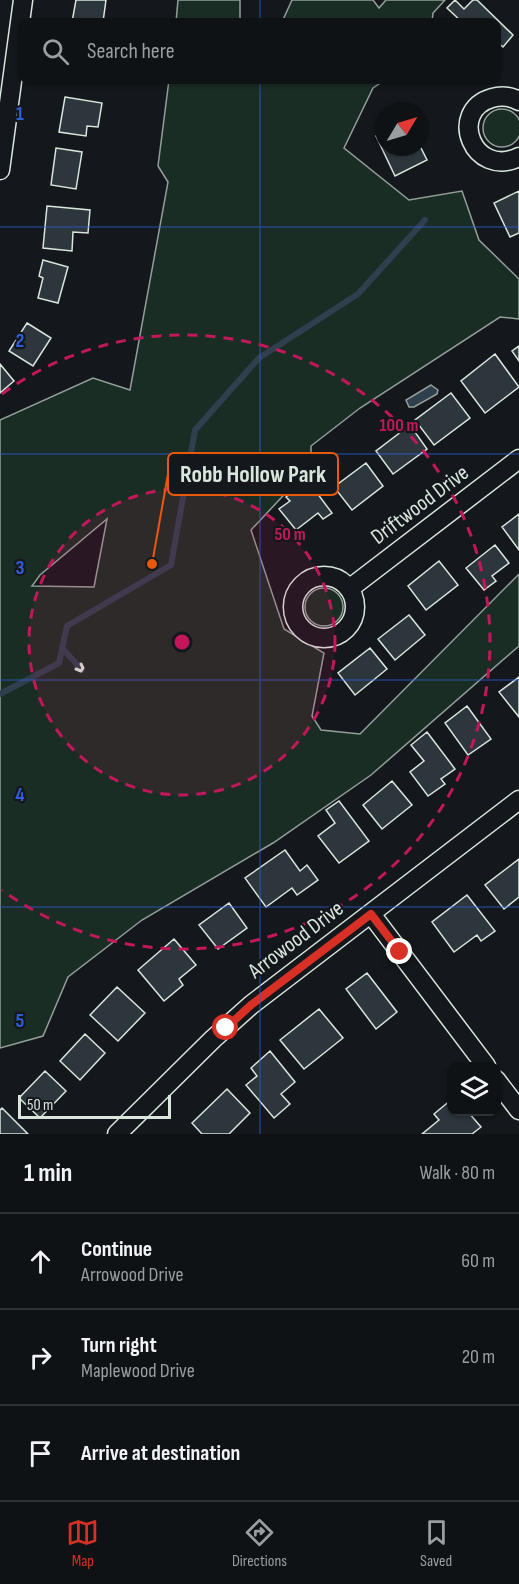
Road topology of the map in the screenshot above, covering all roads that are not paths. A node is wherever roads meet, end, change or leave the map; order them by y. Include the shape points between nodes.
1 (23, 0) edge
2 (21, 18) edge
3 (18, 37) edge
4 (519, 101) edge
5 (519, 157) edge
6 (0, 170) edge
7 (519, 459) edge
8 (350, 589) dead end
9 (519, 800) edge
10 (371, 914) junction
11 (483, 1062) edge
12 (501, 1087) edge
13 (519, 1110) edge
14 (117, 1134) edge

1 - 2 street
3 - 6 street
4 - 5 street via 501,95 484,100 471,115 468,133 480,154 507,162
7 - 8 street, Driftwood Drive
9 - 10 street, Arrowood Drive
10 - 11 street
10 - 14 street, Arrowood Drive via 243,1012
12 - 13 street

